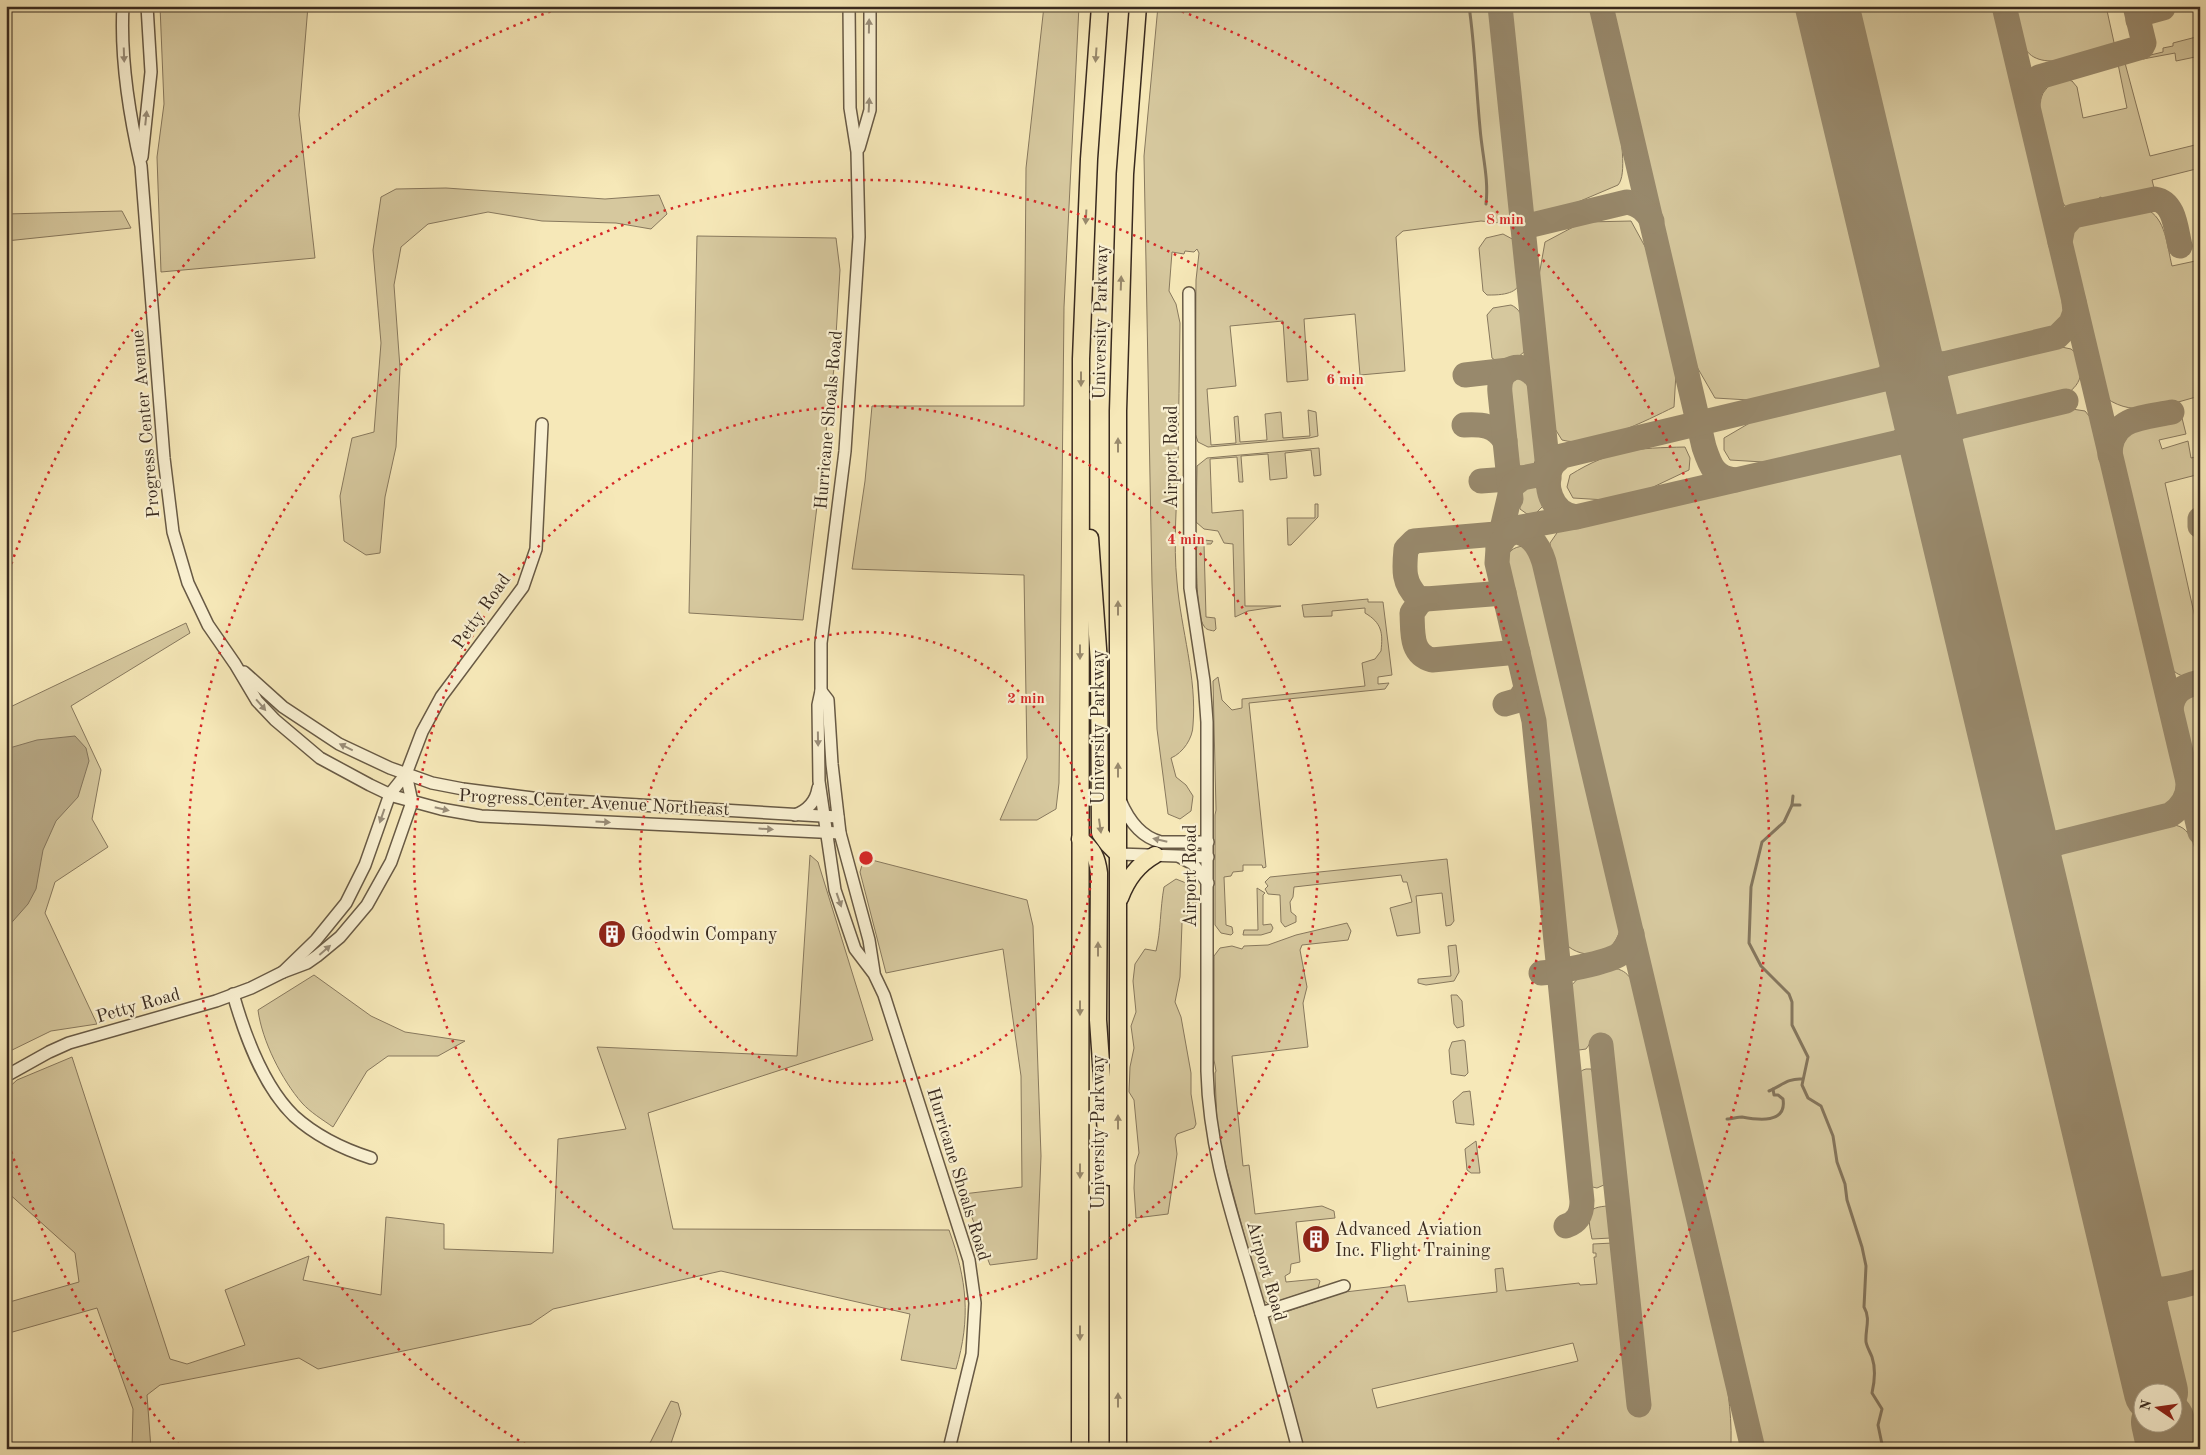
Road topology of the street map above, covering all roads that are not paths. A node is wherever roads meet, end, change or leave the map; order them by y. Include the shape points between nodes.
1 (122, 6) edge
2 (148, 6) edge
3 (849, 6) edge
4 (870, 6) edge
5 (1100, 6) edge
6 (1138, 6) edge
7 (858, 152) junction
8 (141, 166) junction
9 (1189, 292) dead end
10 (542, 424) dead end
11 (1081, 464) junction
12 (235, 664) junction
13 (821, 691) junction
14 (406, 774) junction
15 (819, 781) junction
16 (390, 794) junction
17 (1118, 795) junction
18 (412, 802) junction
19 (795, 815) junction
20 (838, 817) junction
21 (825, 818) junction
22 (799, 831) junction
23 (828, 832) junction
24 (840, 833) junction
25 (1080, 839) junction
26 (1208, 842) junction
27 (831, 854) junction
28 (1118, 854) junction
29 (1155, 855) junction
30 (1179, 856) junction
31 (1208, 857) junction
32 (1208, 883) junction
33 (1118, 902) junction
34 (283, 972) junction
35 (874, 974) junction
36 (233, 994) junction
37 (6, 1076) edge
38 (371, 1158) dead end
39 (1118, 1224) junction
40 (1344, 1286) dead end
41 (1261, 1313) junction
42 (949, 1449) edge
43 (1080, 1449) edge
44 (1118, 1449) edge
45 (1298, 1449) edge

1 -> 8 street, Progress Center Avenue via 124,70
8 -> 2 street, Progress Center Avenue via 151,72
3 - 7 street, Hurricane Shoals Road via 850,108
7 -> 4 street, Hurricane Shoals Road via 870,110
5 -> 11 highway, University Parkway via 1086,218
17 -> 6 highway, University Parkway via 1120,294
7 - 13 street, Hurricane Shoals Road via 859,237 855,320 844,451 821,643
8 - 12 street, Progress Center Avenue via 164,458 173,532 188,582 208,624
9 - 26 street, Airport Road via 1190,581 1206,705
10 - 14 street, Petty Road via 536,549 523,587 441,697 422,732
11 -> 25 highway, University Parkway
11 -> 28 highway via 1088,506 1099,662 1100,833
14 -> 12 street, Progress Center Avenue Northeast via 338,744 291,712
12 -> 16 street, Progress Center Avenue Northeast via 257,701 288,732 320,758
13 -> 15 street, Hurricane Shoals Road via 818,705
13 - 20 street, Hurricane Shoals Road via 828,700
14 - 16 street, Petty Road
14 - 18 street
14 - 19 street, Progress Center Avenue Northeast via 453,788 540,799
15 - 19 street via 816,798
15 - 21 street, Hurricane Shoals Road
16 - 18 street, Progress Center Avenue Northeast
16 -> 34 street, Petty Road via 366,865 346,902 316,940
26 -> 17 street via 1154,840 1141,832 1129,818
17 - 28 highway, University Parkway
18 -> 22 street, Progress Center Avenue Northeast via 481,816
34 -> 18 street, Petty Road via 307,964 340,936 367,905 391,862
19 - 21 street, Progress Center Avenue Northeast
20 - 21 street, Progress Center Avenue Northeast
20 - 24 street, Hurricane Shoals Road
21 - 23 street, Hurricane Shoals Road
22 - 23 street, Progress Center Avenue Northeast
22 - 27 street via 817,839
23 - 24 street, Progress Center Avenue Northeast
23 - 27 street, Hurricane Shoals Road
24 - 35 street, Hurricane Shoals Road via 869,940
39 -> 25 highway via 1108,1167 1101,1081 1099,873 1097,858
25 -> 43 highway, University Parkway
26 - 31 street, Airport Road
27 -> 35 street, Hurricane Shoals Road via 835,890 855,949
28 - 29 street
28 - 33 highway, University Parkway
29 - 30 street
29 - 33 highway via 1132,873
30 - 31 street
30 - 32 street via 1193,864
31 - 32 street, Airport Road
32 - 41 street, Airport Road via 1207,1071 1210,1120 1222,1178
39 -> 33 highway, University Parkway
34 - 36 street, Petty Road
35 - 42 street, Hurricane Shoals Road via 884,995 969,1260 975,1303 972,1354
36 - 37 street, Petty Road via 69,1043
36 - 38 street via 256,1058 273,1090 294,1116 343,1148
44 -> 39 highway, University Parkway
40 - 41 street
41 - 45 street, Airport Road

